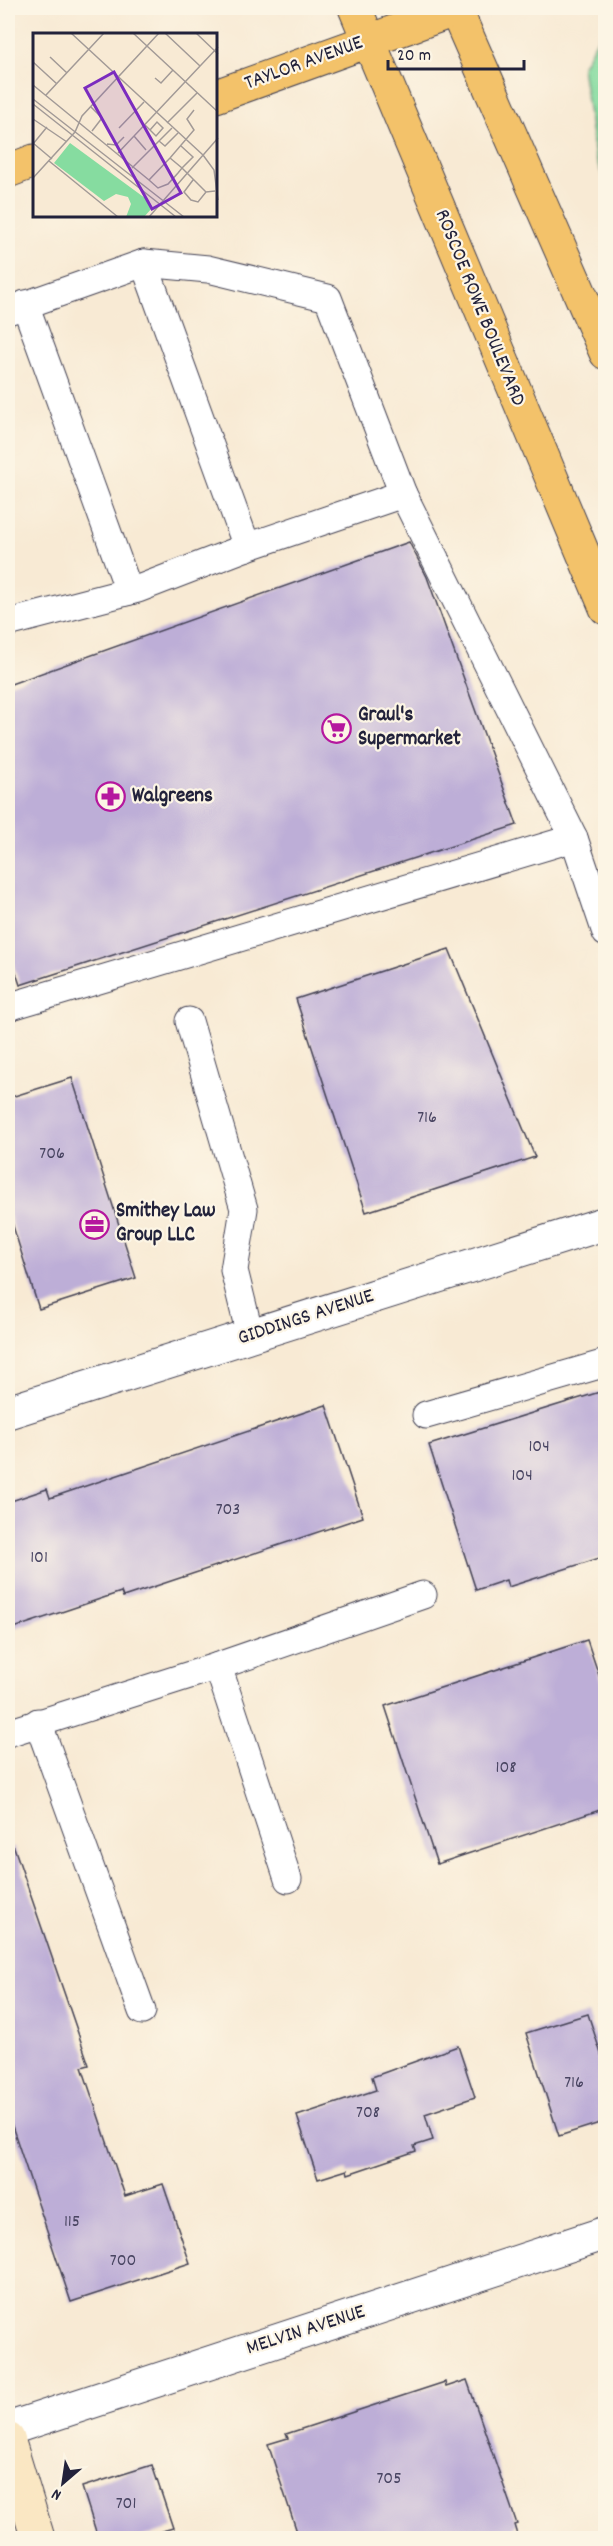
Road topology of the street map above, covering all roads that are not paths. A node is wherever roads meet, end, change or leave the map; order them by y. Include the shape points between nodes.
1 (355, 8) edge
2 (457, 8) edge
3 (369, 40) junction
4 (218, 95) edge
5 (33, 161) edge
6 (8, 171) edge
7 (144, 263) junction
8 (16, 308) edge
9 (606, 353) edge
10 (403, 494) junction
11 (247, 547) junction
12 (129, 591) junction
13 (606, 608) edge
14 (8, 623) edge
15 (574, 838) junction
16 (606, 933) edge
17 (8, 1007) edge
18 (189, 1021) dead end
19 (606, 1223) edge
20 (250, 1335) junction
21 (606, 1363) edge
22 (8, 1413) edge
23 (426, 1415) dead end
24 (423, 1595) dead end
25 (218, 1666) junction
26 (38, 1722) junction
27 (8, 1733) edge
28 (288, 1879) dead end
29 (142, 2011) dead end
30 (606, 2233) edge
31 (8, 2429) edge
32 (8, 2439) edge
33 (38, 2538) edge

1 - 3 main road, ROSCOE ROWE BOULEVARD
2 - 3 main road, TAYLOR AVENUE
2 - 9 main road
3 - 4 main road, TAYLOR AVENUE
3 - 13 main road, ROSCOE ROWE BOULEVARD
5 - 6 main road
7 - 8 lane
7 - 10 lane via 208,268 327,298
7 - 11 lane
8 - 12 lane
10 - 11 lane
10 - 15 lane
11 - 12 lane
12 - 14 lane
15 - 16 lane
15 - 17 lane
18 - 20 lane via 244,1209 234,1270
19 - 20 street, GIDDINGS AVENUE
20 - 22 street, GIDDINGS AVENUE
21 - 23 lane
24 - 25 lane
25 - 26 lane
25 - 28 lane
26 - 27 lane
26 - 29 lane
30 - 31 street, MELVIN AVENUE
32 - 33 main road

